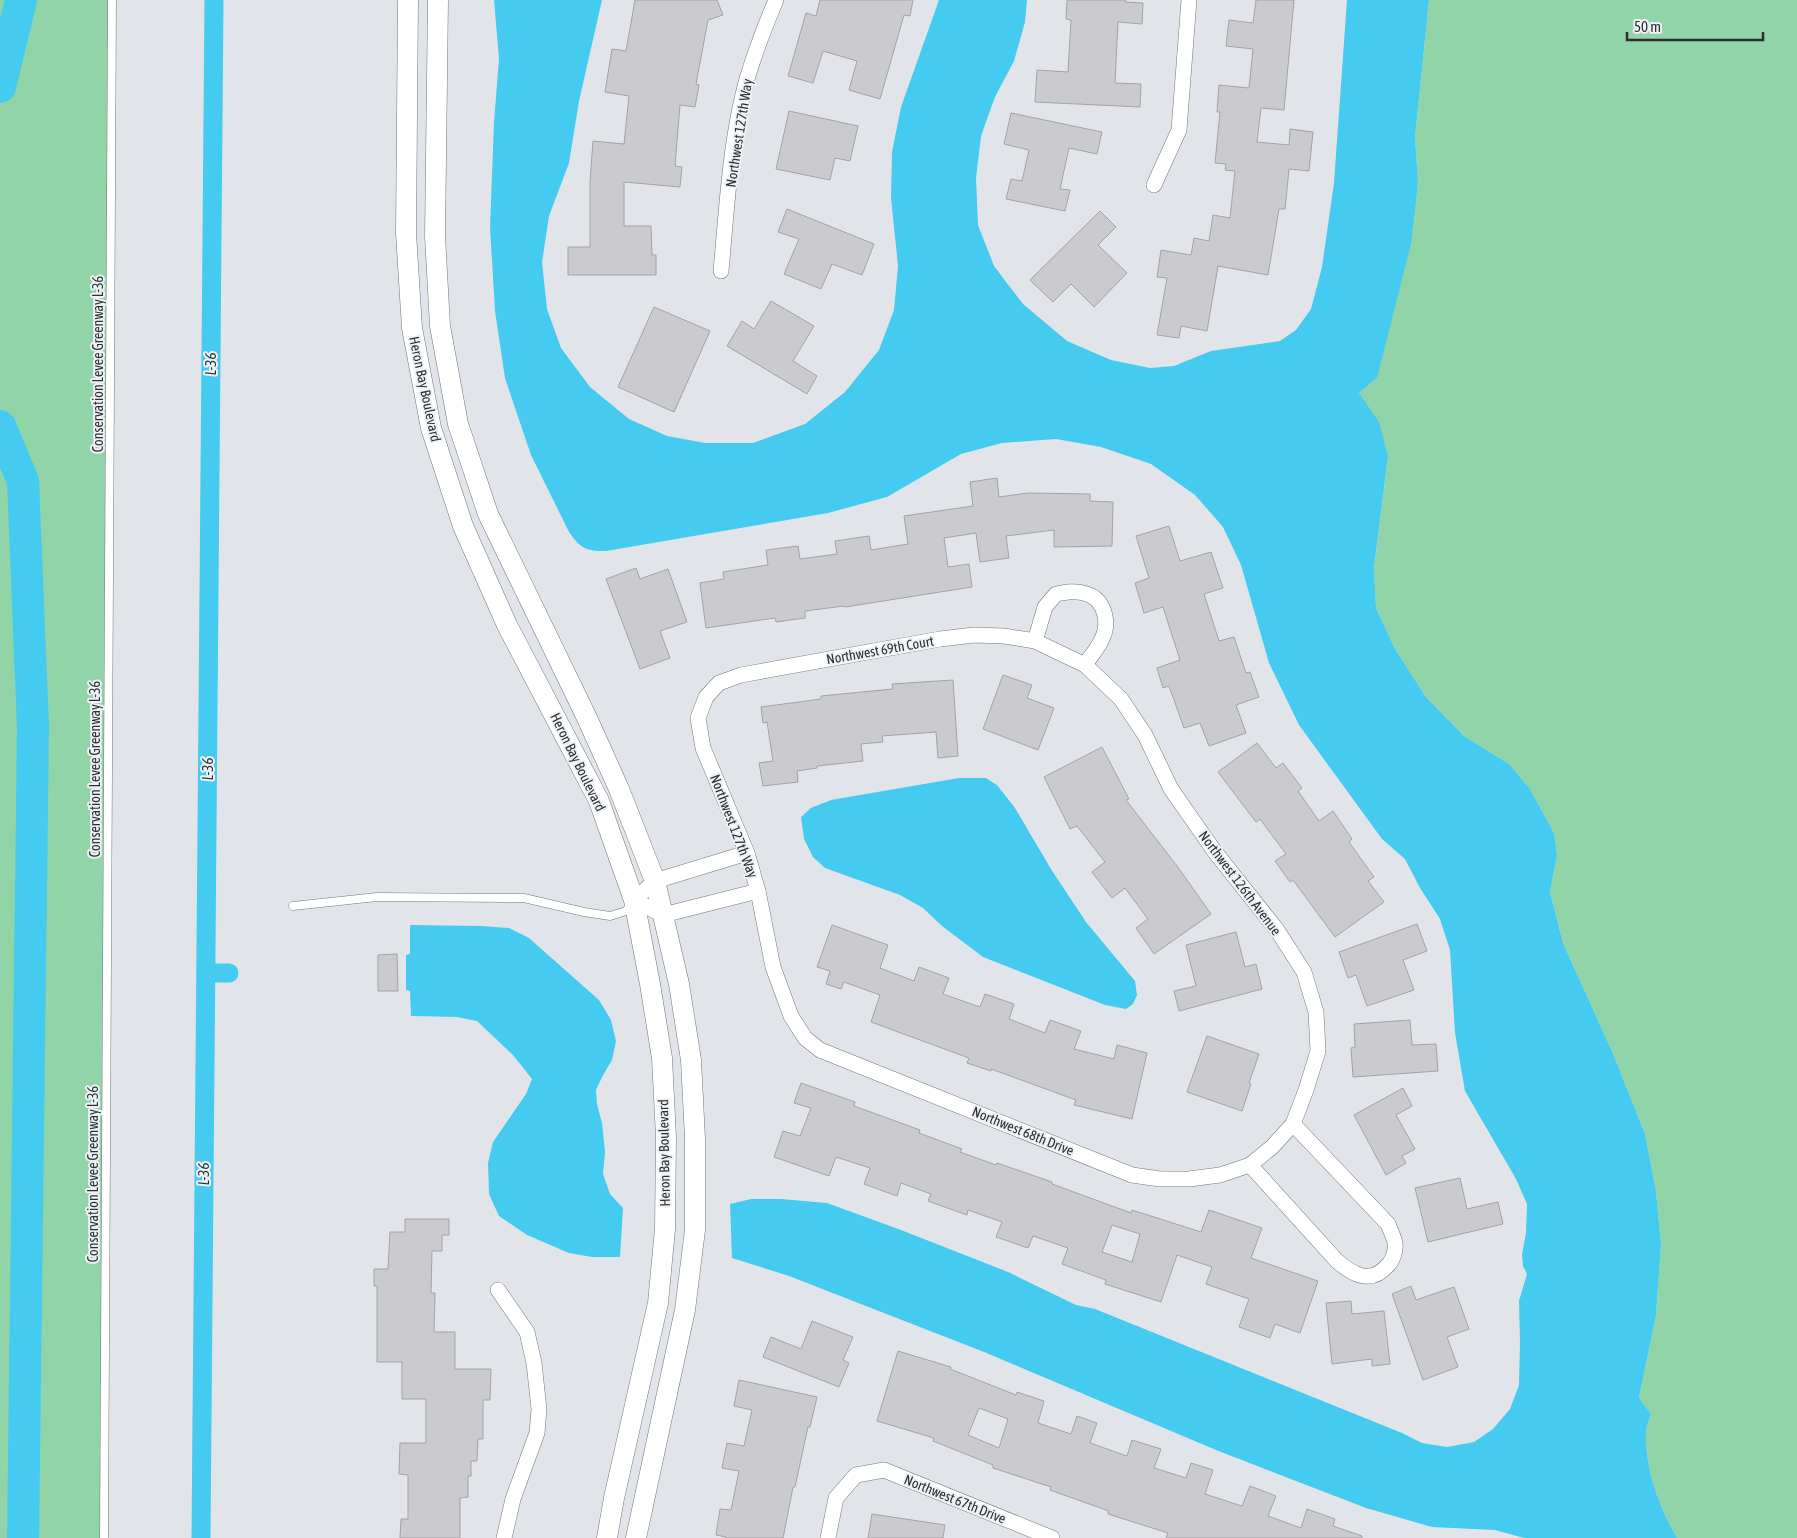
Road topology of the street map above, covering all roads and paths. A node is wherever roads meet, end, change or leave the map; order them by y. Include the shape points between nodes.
1 (112, 0) edge
2 (408, 0) edge
3 (438, 0) edge
4 (776, 0) edge
5 (1189, 0) edge
6 (1154, 185) dead end
7 (720, 271) dead end
8 (1035, 641) junction
9 (1060, 652) joint
10 (1085, 665) junction
11 (706, 697) joint
12 (747, 853) junction
13 (654, 881) junction
14 (758, 891) junction
15 (634, 900) junction
16 (293, 906) dead end
17 (663, 916) junction
18 (805, 1038) joint
19 (1293, 1124) junction
20 (1272, 1147) joint
21 (1250, 1165) junction
22 (498, 1290) dead end
23 (104, 1538) edge
24 (504, 1538) edge
25 (607, 1538) edge
26 (636, 1538) edge
27 (828, 1538) edge
28 (1052, 1538) edge

1 - 23 lane, Conservation Levee Greenway L-36
2 - 15 street, Heron Bay Boulevard via 406,233 412,328 430,428 463,526 507,624 599,801
3 - 13 street, Heron Bay Boulevard via 435,236 440,326 458,424 488,514 587,718 619,789
4 - 7 street, Northwest 127th Way via 747,80 738,121
5 - 6 street via 1179,130
8 - 9 street, Northwest 69th Court
8 - 10 street via 1045,607 1056,594 1072,591 1088,594 1102,606 1107,622 1102,639
8 - 11 street, Northwest 69th Court via 974,635 940,639 741,675 719,683
9 - 10 street, Northwest 126th Avenue
10 - 19 street, Northwest 126th Avenue via 1121,699 1145,735 1171,789 1215,852 1277,930 1304,972 1316,1012 1318,1051
11 - 12 street, Northwest 127th Way via 698,718 703,748
12 - 13 street
12 - 14 street, Northwest 127th Way
13 - 15 street
13 - 17 street, Heron Bay Boulevard
14 - 17 street
14 - 18 street, Northwest 127th Way via 773,967 791,1016
15 - 16 lane via 626,911 610,916 524,898 377,897
15 - 17 street
15 - 25 street, Heron Bay Boulevard via 662,1058 666,1137 665,1229 659,1290
17 - 26 street, Heron Bay Boulevard via 679,984 691,1060 695,1230 688,1293
18 - 21 street, Northwest 68th Drive via 820,1050 1132,1175 1189,1179 1220,1175
19 - 20 street, Northwest 126th Avenue
19 - 21 street via 1388,1224 1395,1243 1392,1261 1380,1274 1367,1277 1350,1272
20 - 21 street, Northwest 68th Drive
22 - 24 street via 527,1332 539,1409 538,1432 513,1500
27 - 28 street, Northwest 67th Drive via 836,1498 856,1475 884,1470

